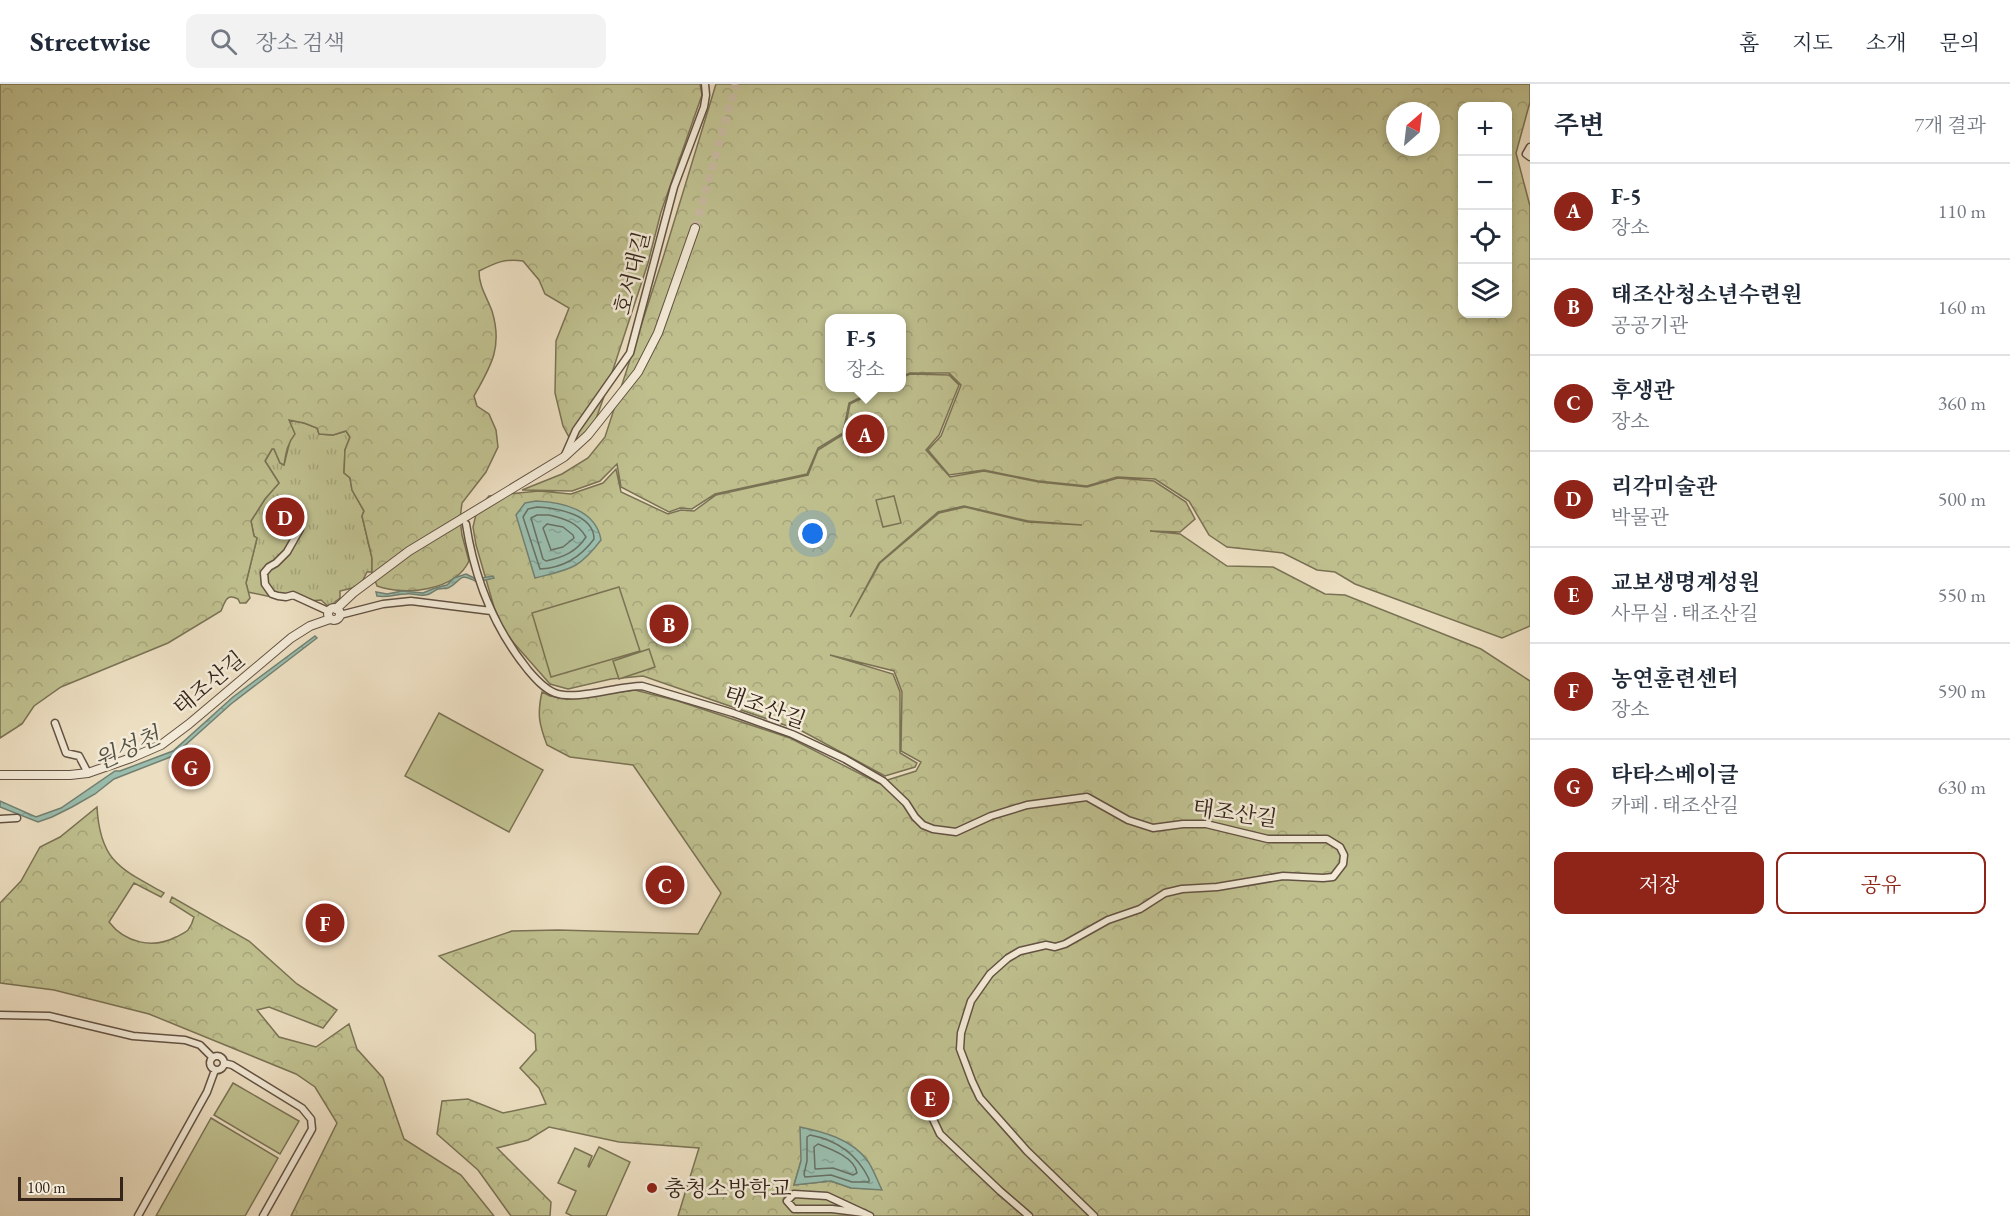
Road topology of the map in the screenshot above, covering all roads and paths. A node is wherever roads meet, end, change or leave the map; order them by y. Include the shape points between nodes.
1 (705, 84) edge
2 (1530, 147) edge
3 (1530, 157) edge
4 (695, 228) tunnel mouth
5 (564, 457) junction
6 (466, 524) dead end
7 (300, 529) dead end
8 (491, 611) junction
9 (334, 614) junction
10 (55, 723) dead end
11 (88, 773) junction
12 (0, 775) edge
13 (17, 818) dead end
14 (0, 819) edge
15 (0, 1015) edge
16 (213, 1057) junction
17 (224, 1063) junction
18 (215, 1070) junction
19 (932, 1117) dead end
20 (867, 1215) edge
21 (138, 1216) edge
22 (263, 1216) edge
23 (1029, 1216) edge
24 (1094, 1216) edge

1 - 5 street, 호서대길 via 704,107 674,187 630,353 576,430
2 - 3 street via 1526,153
4 - 5 street via 658,333 638,372 588,435
5 - 9 street via 409,551 352,593
6 - 8 street
7 - 9 street via 287,552 264,573 265,584 272,594 293,595
8 - 9 street, 태조산길 via 411,601
8 - 24 street, 태조산길 via 519,659 533,676 556,693 569,695 642,686 783,730 883,781 923,825 933,829 957,832 1027,805 1087,797 1128,820 1153,828 1206,824 1268,838 1327,839 1340,847 1343,864 1333,877 1283,876 1217,887 1182,888 1108,920 1065,944 1020,951 990,974 971,1001 960,1049 980,1098 1027,1151
9 - 11 street, 태조산길 via 291,638 161,745
10 - 11 street via 66,753 79,756
11 - 12 street, 태조산길
13 - 14 street
15 - 16 street via 49,1016 133,1036 184,1040 200,1045
16 - 17 street via 220,1056
16 - 18 street via 210,1064
17 - 18 street
17 - 22 street via 302,1108 311,1119 312,1129
18 - 21 street via 207,1092
19 - 23 street via 940,1134
20 - 20 street via 832,1209 794,1209 787,1201 794,1194 827,1196

